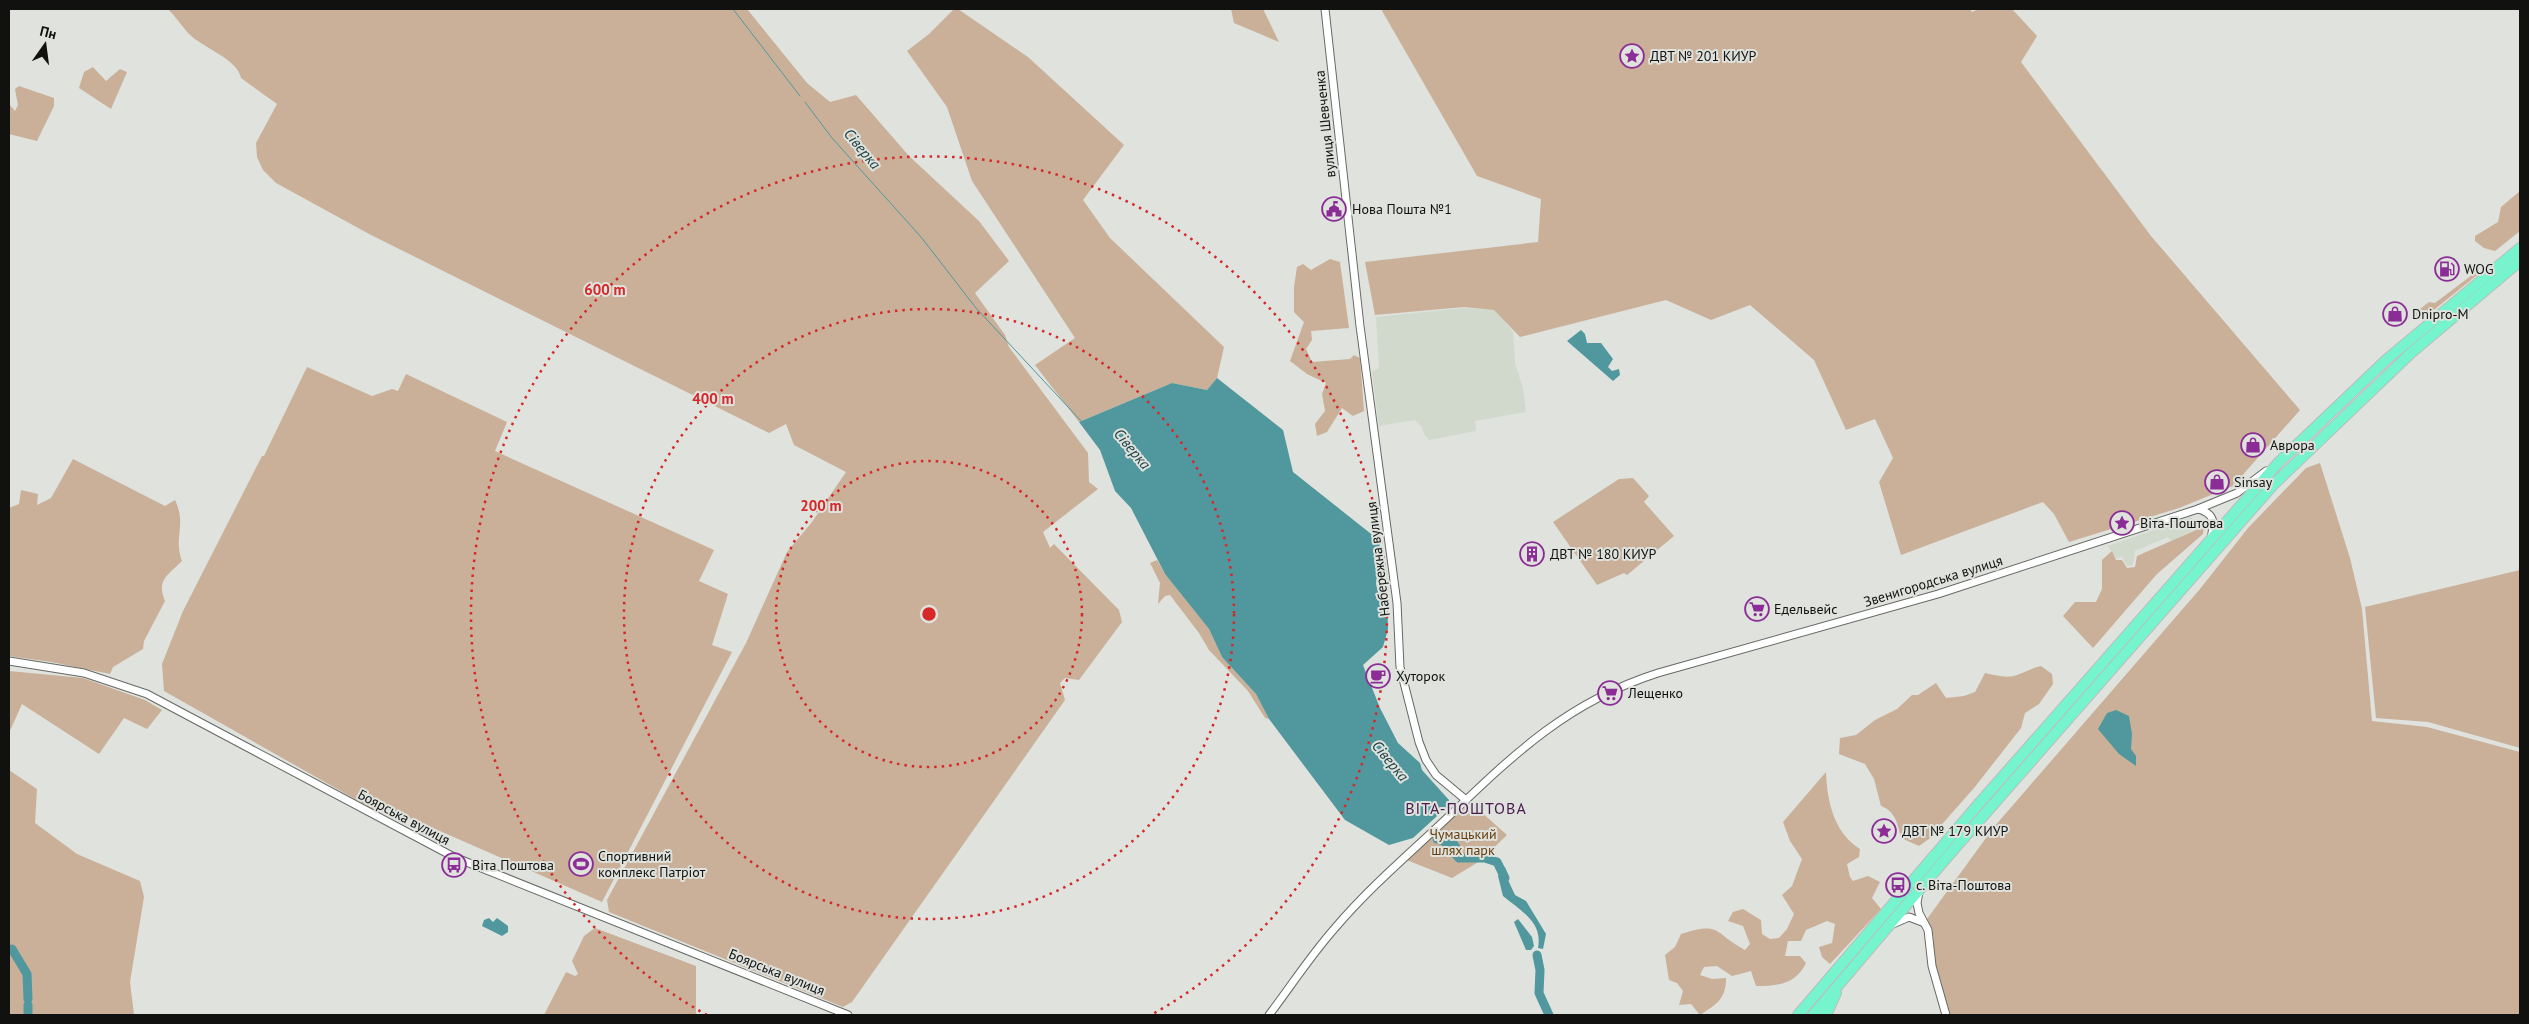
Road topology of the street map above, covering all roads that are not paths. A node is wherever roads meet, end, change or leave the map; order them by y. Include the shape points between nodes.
1 (1325, 9) edge
2 (2520, 248) edge
3 (2520, 262) edge
4 (1356, 296) joint
5 (2279, 462) junction
6 (2198, 509) junction
7 (2211, 539) junction
8 (9, 661) edge
9 (1466, 800) junction
10 (1920, 892) junction
11 (1925, 923) junction
12 (1887, 927) junction
13 (1829, 978) junction
14 (1842, 980) junction
15 (848, 1015) edge
16 (1269, 1015) edge
17 (1798, 1015) edge
18 (1807, 1015) edge
19 (1813, 1015) edge
20 (1826, 1015) edge
21 (1946, 1015) edge

1 - 4 street, вулиця Шевченка
2 - 5 highway via 2386,360
3 - 10 highway via 2384,378 2273,485
4 - 9 street, Набережна вулиця via 1394,575 1401,674 1426,760 1436,775
5 - 6 street, Звенигородська вулиця via 2237,493
5 - 7 highway
6 - 7 street via 2208,512 2214,521
6 - 9 street, Звенигородська вулиця via 1938,594 1629,683 1578,708 1548,728
7 - 13 highway
8 - 15 street, Боярська вулиця via 84,673 147,694 454,857
9 - 16 street, Звенигородська вулиця via 1346,916
10 - 11 street via 1917,903
10 - 12 highway
11 - 12 street via 1909,917
11 - 21 street via 1932,966
12 - 14 highway
13 - 17 highway
13 - 18 highway via 1809,1006
14 - 19 highway
14 - 20 highway

